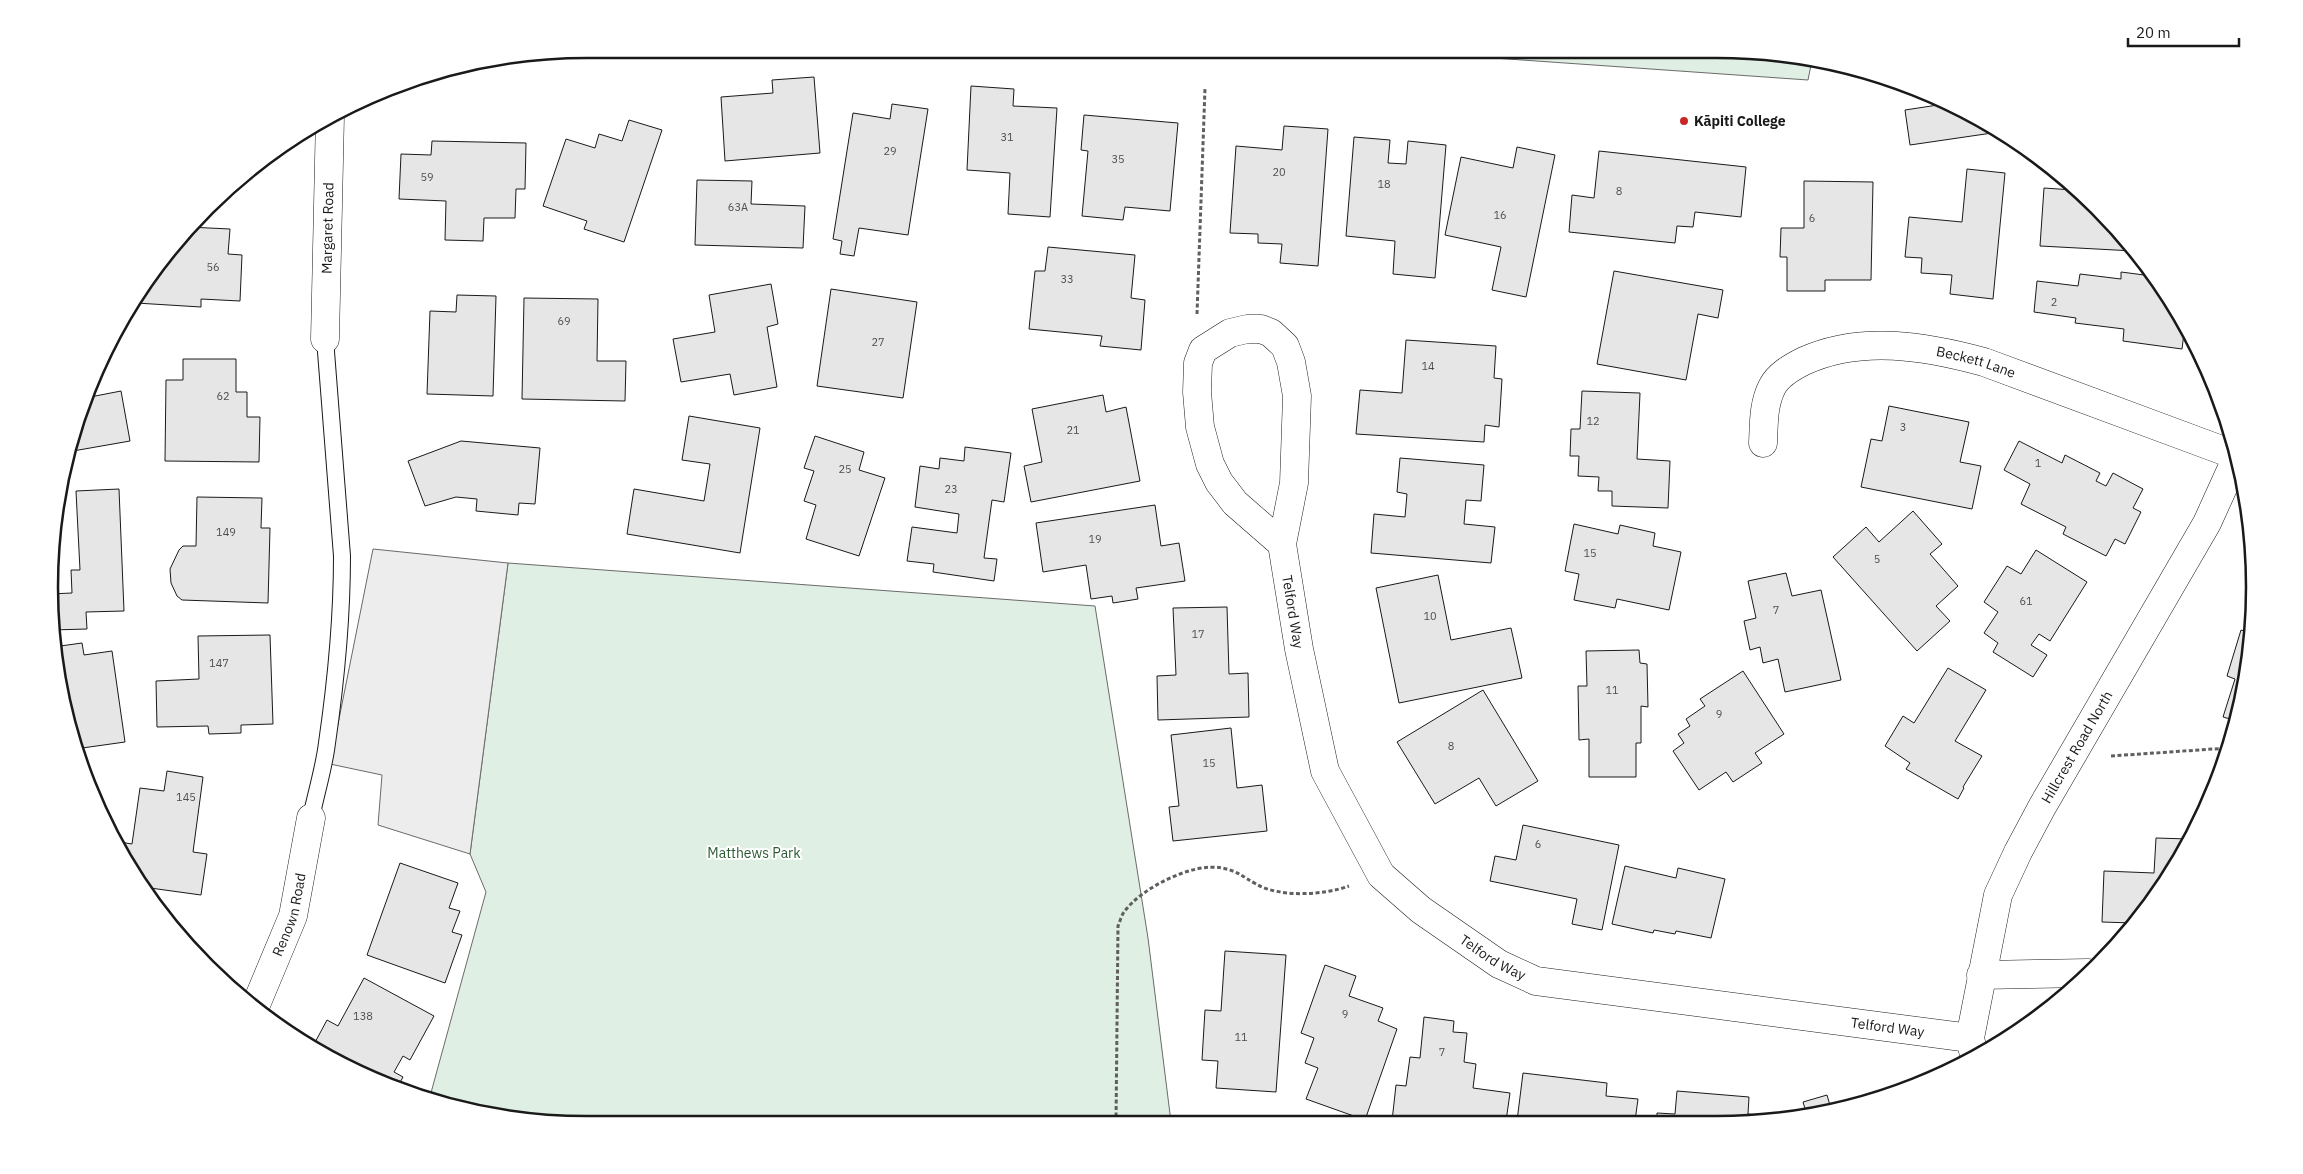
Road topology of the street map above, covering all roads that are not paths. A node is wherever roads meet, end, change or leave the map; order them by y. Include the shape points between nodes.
1 (330, 124) edge
2 (325, 339) joint
3 (1763, 443) dead end
4 (2227, 451) edge
5 (2231, 469) edge
6 (1282, 544) junction
7 (311, 818) joint
8 (2077, 973) edge
9 (1981, 975) junction
10 (257, 1000) edge
11 (1972, 1046) edge

1 - 2 street, Margaret Road
2 - 7 lane via 342,591 327,745
3 - 4 street, Beckett Lane via 1764,408 1772,386 1789,368 1841,349 1870,345 1942,351 1984,362
5 - 9 street, Hillcrest Road North via 2207,523 2022,845 1998,895
6 - 6 street, Telford Way via 1294,483 1297,396 1291,362 1284,346 1261,329 1247,329 1230,333 1203,350 1198,363 1197,382 1200,427 1210,464 1219,482 1236,503
6 - 11 street, Telford Way via 1299,649 1325,771 1381,875 1421,910 1499,964 1536,981
7 - 10 street, Renown Road via 293,916
8 - 9 street
9 - 11 street, Hillcrest Road North

